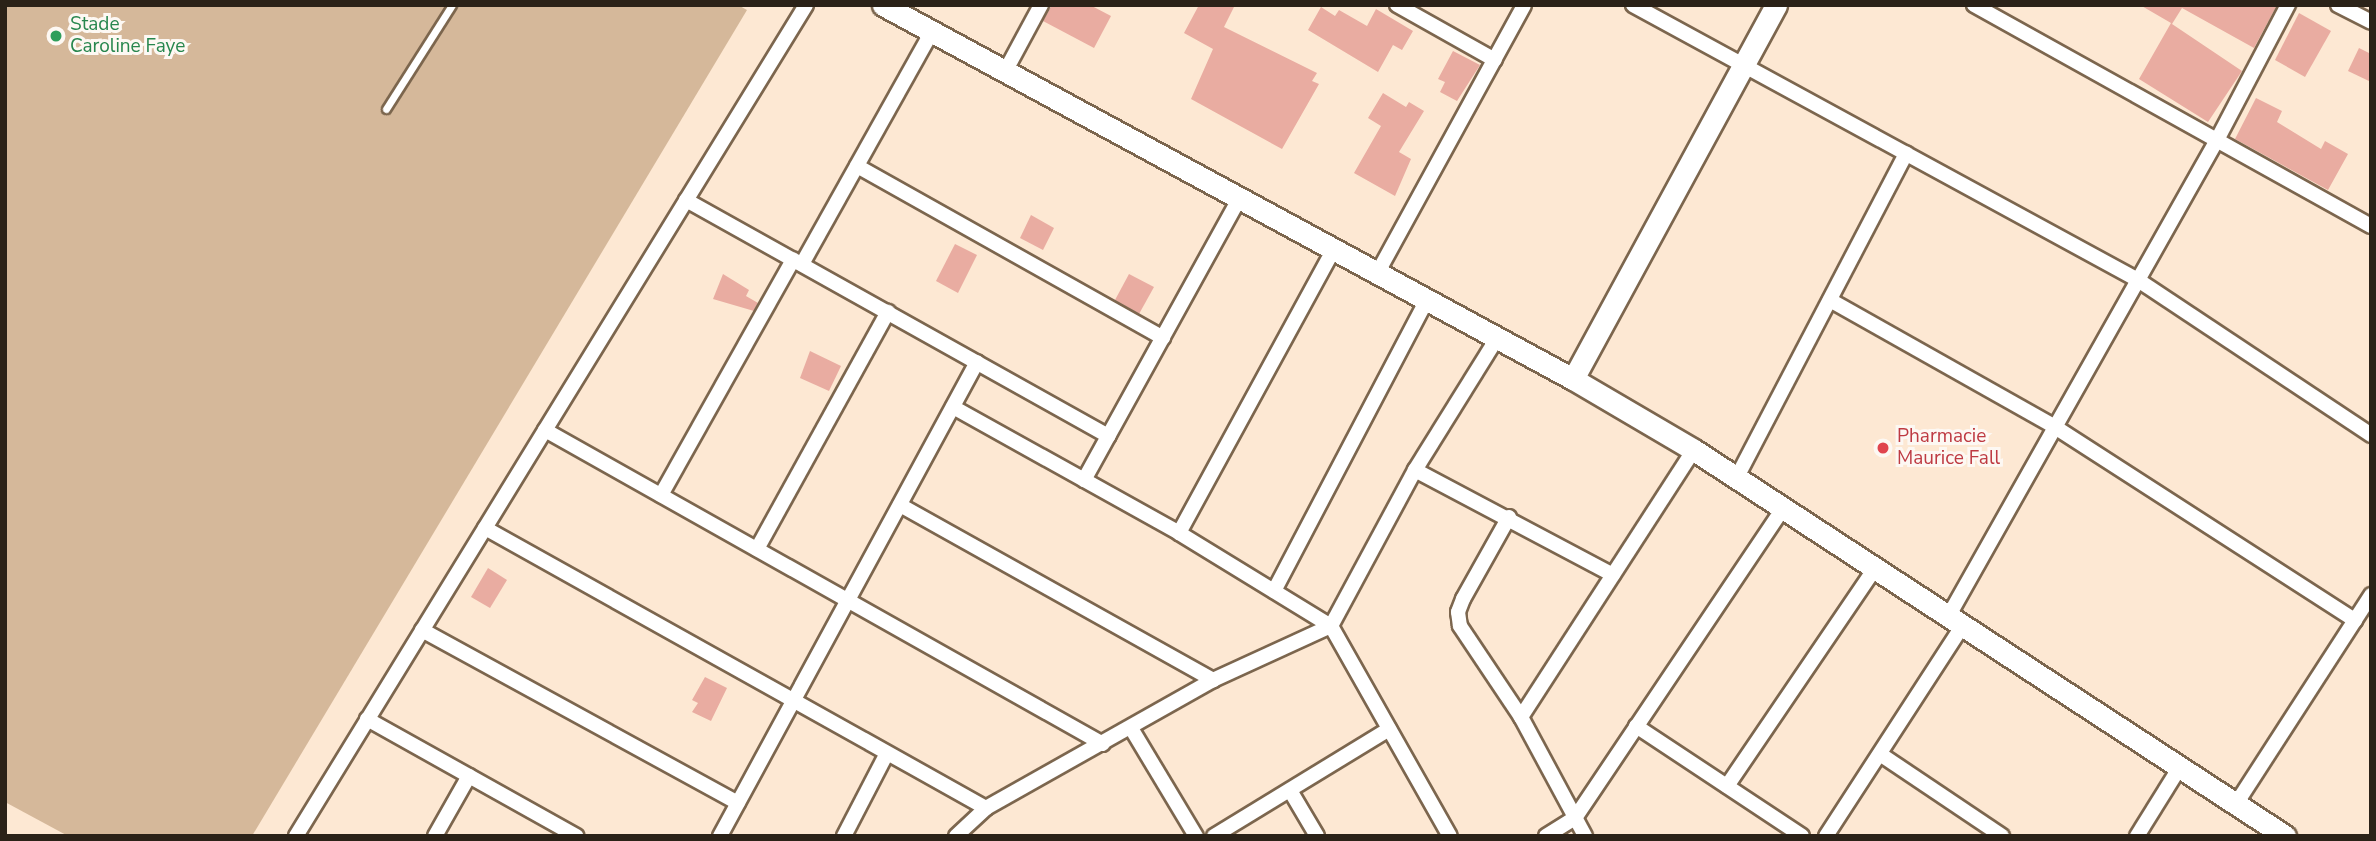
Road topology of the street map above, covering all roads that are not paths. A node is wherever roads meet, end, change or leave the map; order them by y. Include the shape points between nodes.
1 (452, 5) edge
2 (806, 5) edge
3 (883, 5) edge
4 (1041, 5) edge
5 (1397, 5) edge
6 (1524, 5) edge
7 (1633, 5) edge
8 (1776, 5) edge
9 (1974, 5) edge
10 (2288, 5) edge
11 (2338, 5) edge
12 (2371, 22) edge
13 (932, 31) junction
14 (1495, 60) junction
15 (1743, 66) junction
16 (1006, 70) junction
17 (386, 109) dead end
18 (2217, 141) junction
19 (1906, 154) junction
20 (857, 166) junction
21 (1240, 197) junction
22 (686, 200) junction
23 (2371, 226) edge
24 (1334, 249) junction
25 (798, 262) junction
26 (1378, 272) junction
27 (2138, 280) junction
28 (1427, 300) junction
29 (1829, 300) junction
30 (888, 312) junction
31 (1163, 338) junction
32 (1496, 340) junction
33 (977, 362) junction
34 (1573, 379) junction
35 (953, 407) junction
36 (2055, 427) junction
37 (545, 430) junction
38 (2371, 435) edge
39 (1109, 436) junction
40 (1694, 450) junction
41 (1415, 470) junction
42 (1737, 477) junction
43 (1084, 480) junction
44 (661, 495) junction
45 (900, 505) junction
46 (1783, 508) junction
47 (1509, 517) junction
48 (485, 528) junction
49 (1179, 533) junction
50 (757, 549) junction
51 (1875, 568) junction
52 (1613, 575) junction
53 (1274, 591) junction
54 (2371, 595) edge
55 (848, 601) junction
56 (2355, 620) junction
57 (1956, 621) junction
58 (1331, 626) junction
59 (422, 630) junction
60 (1213, 680) junction
61 (794, 700) junction
62 (1521, 717) junction
63 (367, 719) junction
64 (1636, 726) junction
65 (1131, 728) junction
66 (1389, 729) junction
67 (1103, 744) junction
68 (887, 753) junction
69 (1880, 754) junction
70 (2180, 766) junction
71 (469, 776) junction
72 (1727, 786) junction
73 (1291, 792) junction
74 (738, 803) junction
75 (2236, 804) junction
76 (986, 808) junction
77 (1575, 818) junction
78 (558, 831) edge
79 (296, 836) edge
80 (435, 836) edge
81 (576, 836) edge
82 (720, 836) edge
83 (844, 836) edge
84 (956, 836) edge
85 (1196, 836) edge
86 (1214, 836) edge
87 (1317, 836) edge
88 (1450, 836) edge
89 (1546, 836) edge
90 (1585, 836) edge
91 (1802, 836) edge
92 (1826, 836) edge
93 (2002, 836) edge
94 (2137, 836) edge
95 (2285, 836) edge

1 - 17 lane
2 - 22 street
3 - 13 main road
4 - 16 street
5 - 14 street
6 - 14 street
7 - 15 street
8 - 15 main road
9 - 18 street
10 - 18 street
11 - 12 street
13 - 16 main road
13 - 20 street
14 - 26 street
15 - 19 street
15 - 34 main road
16 - 21 main road
18 - 23 street
18 - 27 street
19 - 27 street
19 - 29 street
20 - 25 street
20 - 31 street
21 - 24 main road
21 - 31 street
22 - 25 street
22 - 37 street
24 - 26 main road
24 - 49 street
25 - 30 street
25 - 44 street
26 - 28 main road
27 - 36 street
27 - 38 street
28 - 32 main road
28 - 53 street
29 - 36 street
29 - 42 street
30 - 33 street
30 - 50 street
31 - 39 street
32 - 34 main road
32 - 41 street
33 - 35 street
33 - 39 street
34 - 40 main road
35 - 43 street
35 - 45 street
36 - 56 street
36 - 57 street
37 - 44 street
37 - 48 street
39 - 43 street
40 - 42 main road
40 - 52 street
41 - 47 street
41 - 58 street
42 - 46 main road
43 - 49 street
44 - 50 street
45 - 55 street
45 - 60 street
46 - 51 main road
46 - 64 street
47 - 52 street
47 - 62 street via 1458,612 1460,626
48 - 59 street
48 - 61 street
49 - 53 street
50 - 55 street
51 - 57 main road
51 - 72 street
52 - 62 street
53 - 58 street
54 - 56 street
55 - 61 street
55 - 67 street
56 - 75 street
57 - 69 street
57 - 70 main road
58 - 60 street
58 - 66 street
59 - 63 street
59 - 74 street
60 - 65 street
61 - 68 street
61 - 74 street
62 - 77 street
63 - 71 street
63 - 79 street
64 - 72 street
64 - 77 street
65 - 67 street
65 - 85 street
66 - 73 street
66 - 88 street
67 - 76 street
68 - 76 street
68 - 83 street
69 - 92 street
69 - 93 street
70 - 75 main road
70 - 94 street
71 - 78 street
71 - 80 street
72 - 91 street
73 - 86 street
73 - 87 street
74 - 82 street
75 - 95 main road
76 - 84 street
77 - 89 street
77 - 90 street
78 - 81 street

